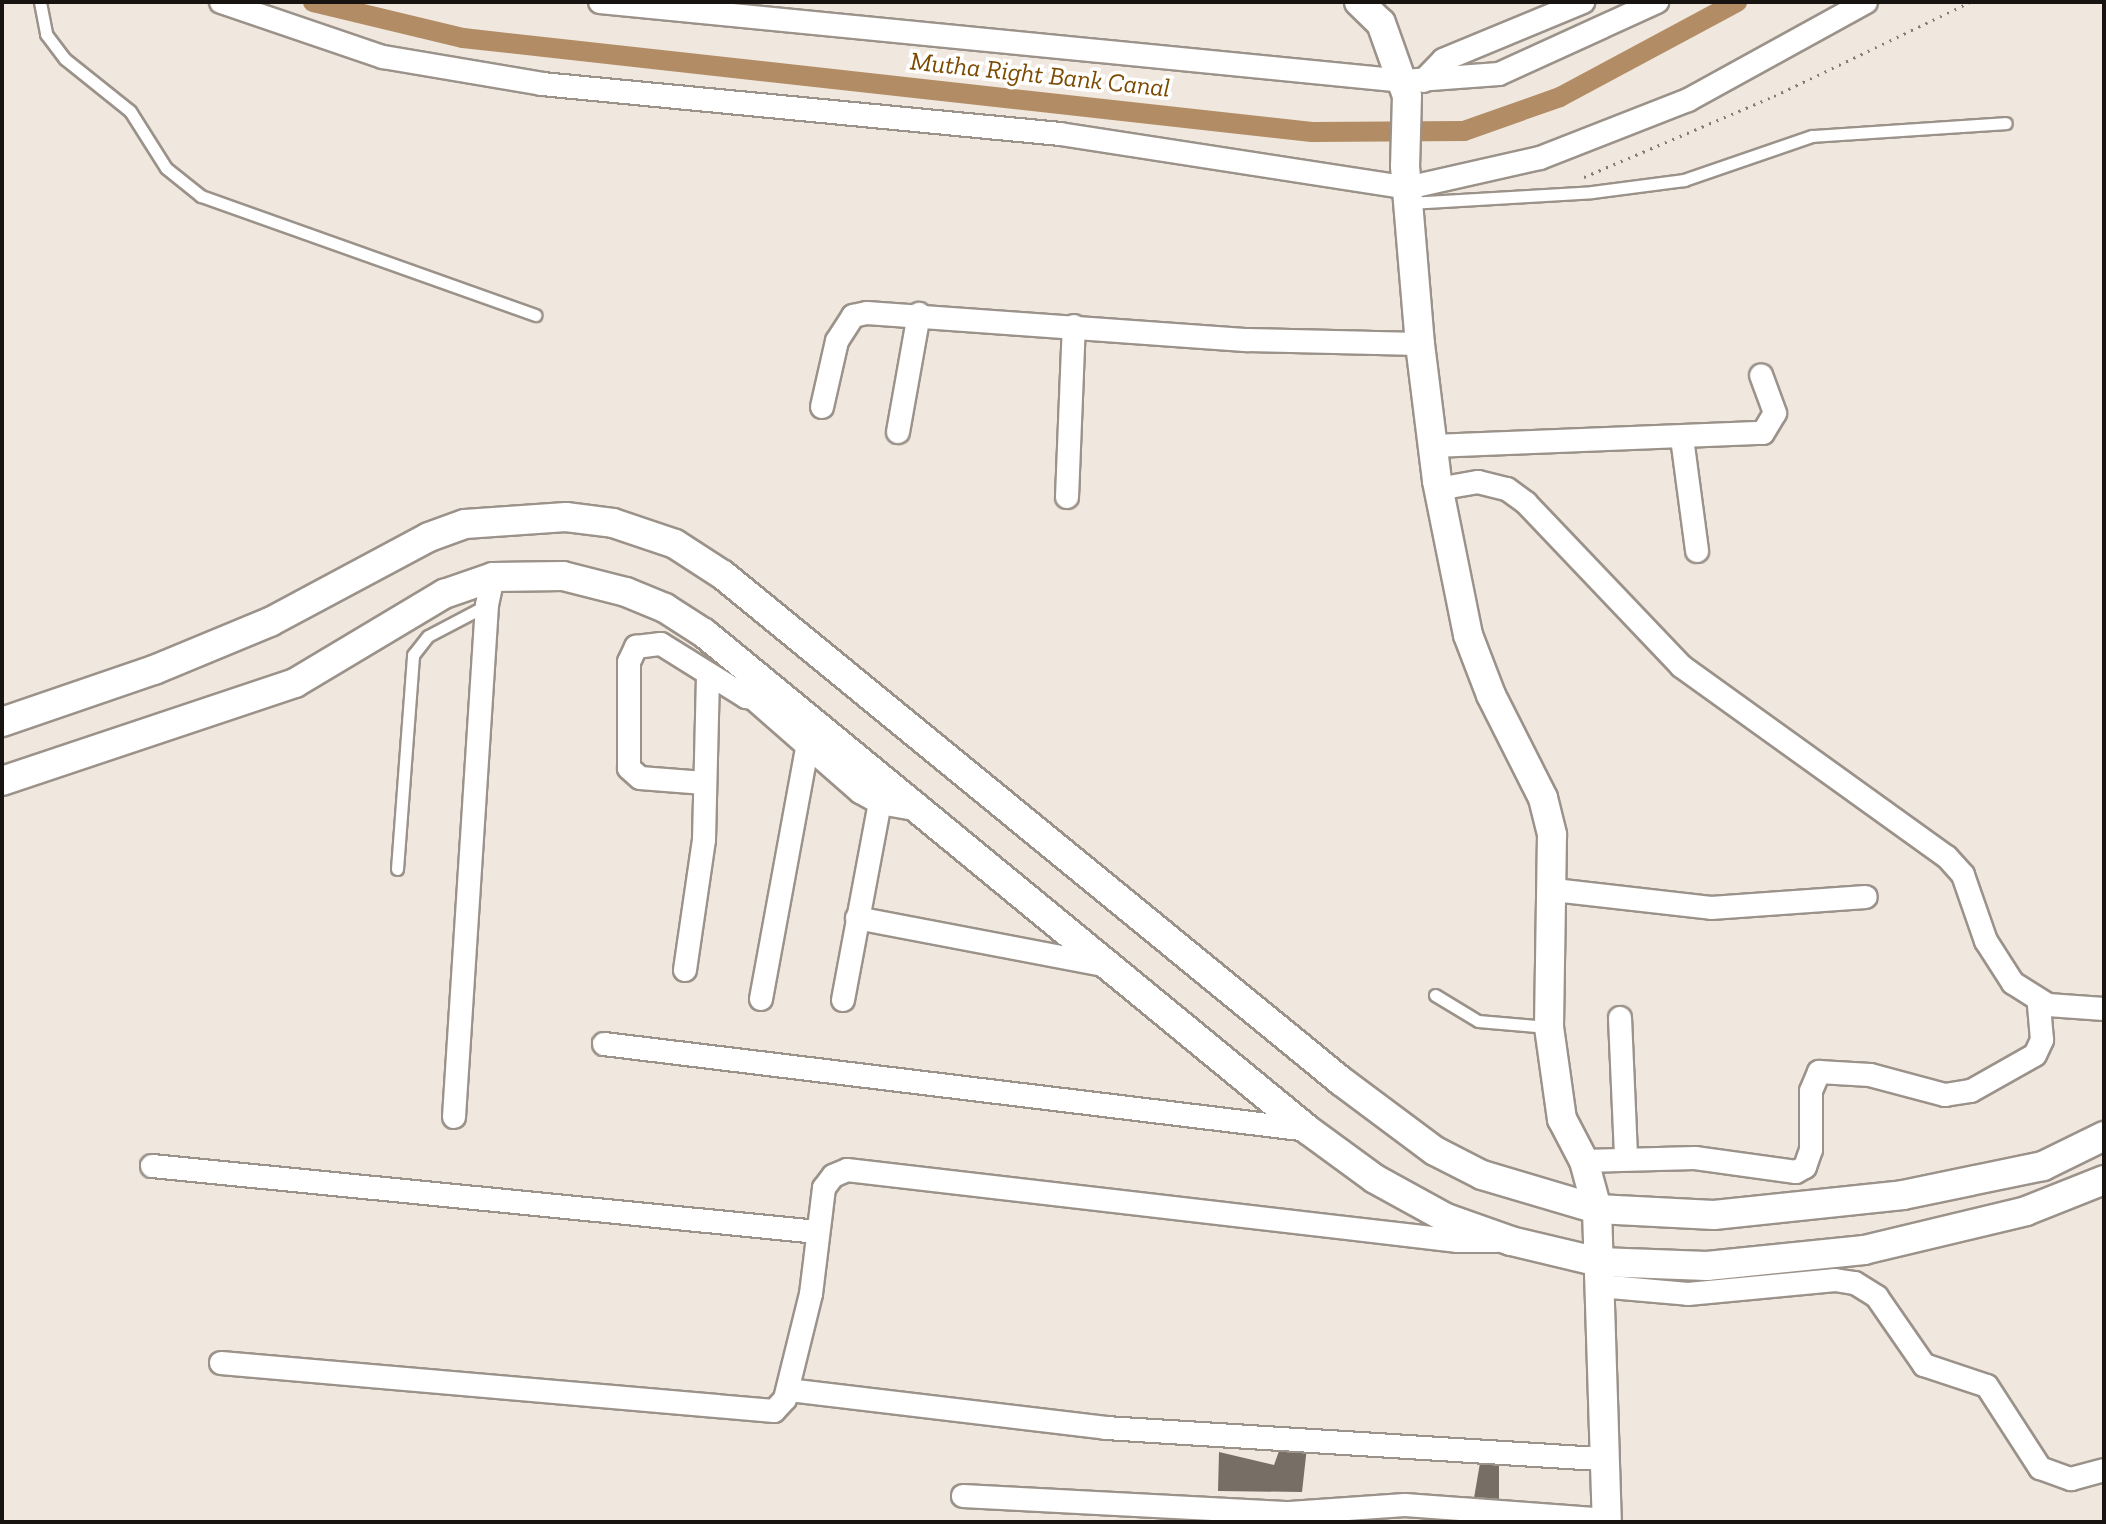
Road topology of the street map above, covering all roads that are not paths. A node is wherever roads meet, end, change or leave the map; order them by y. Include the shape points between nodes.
1 (40, 2) edge
2 (221, 2) edge
3 (600, 2) edge
4 (1359, 2) edge
5 (1583, 2) edge
6 (1657, 2) edge
7 (1866, 2) edge
8 (1411, 86) junction
9 (2006, 123) dead end
10 (1407, 186) junction
11 (919, 314) junction
12 (535, 315) dead end
13 (1074, 326) junction
14 (1420, 344) junction
15 (1761, 375) dead end
16 (822, 407) dead end
17 (898, 432) dead end
18 (1682, 438) junction
19 (1433, 446) junction
20 (1438, 489) junction
21 (1067, 497) dead end
22 (1697, 551) dead end
23 (490, 591) junction
24 (708, 678) junction
25 (755, 700) junction
26 (791, 703) junction
27 (2, 722) edge
28 (807, 749) junction
29 (2, 781) edge
30 (704, 783) junction
31 (880, 803) junction
32 (919, 810) junction
33 (397, 869) dead end
34 (1554, 890) junction
35 (1866, 897) dead end
36 (857, 918) junction
37 (1111, 966) junction
38 (685, 970) dead end
39 (1435, 995) dead end
40 (761, 999) dead end
41 (843, 1000) dead end
42 (2039, 1002) junction
43 (2104, 1009) edge
44 (1620, 1018) dead end
45 (1549, 1027) junction
46 (604, 1044) dead end
47 (454, 1117) dead end
48 (1308, 1130) junction
49 (2104, 1136) edge
50 (1626, 1158) junction
51 (1584, 1161) junction
52 (152, 1166) dead end
53 (2104, 1180) edge
54 (1597, 1212) junction
55 (818, 1232) junction
56 (1511, 1241) junction
57 (1599, 1266) junction
58 (221, 1363) dead end
59 (788, 1390) junction
60 (1602, 1459) junction
61 (2104, 1470) edge
62 (963, 1496) dead end
63 (1607, 1521) edge

1 - 12 lane via 46,34 65,59 130,111 166,168 201,196
2 - 10 street via 383,57 542,84 1060,134
3 - 8 street
4 - 8 street via 1381,23
5 - 8 street via 1443,60
6 - 8 street via 1499,74
7 - 10 street via 1688,100 1540,158
8 - 10 street
9 - 10 lane via 1812,136 1684,180 1542,195
10 - 14 street
11 - 13 street
11 - 16 street via 853,316 837,341
11 - 17 street
13 - 14 street via 1248,340
13 - 21 street
14 - 19 street
15 - 18 street via 1775,402 1769,430
18 - 19 street
18 - 22 street
19 - 20 street
20 - 34 street via 1468,635 1491,695 1543,798 1552,835
20 - 42 street via 1478,482 1507,489 1681,666 1947,857 1963,875 1992,951 2013,983
23 - 26 street via 563,576 665,608
23 - 29 street via 444,594 295,683
23 - 33 lane via 428,636 413,655
23 - 47 street
24 - 25 street
24 - 30 street
24 - 30 street via 661,644 641,644 629,662 627,759 632,774
25 - 26 street
25 - 28 street
26 - 32 street
27 - 54 street via 154,670 270,622 429,537 465,524 566,517 643,531 723,575 1143,924 1435,1151 1482,1175
28 - 31 street
28 - 40 street
30 - 38 street via 704,840
31 - 32 street
31 - 36 street
32 - 37 street
34 - 35 street via 1711,908
34 - 45 street
36 - 37 street
36 - 41 street
37 - 48 street
39 - 45 lane via 1478,1021
42 - 43 street
42 - 50 street via 2042,1040 2035,1055 1971,1091 1945,1095 1870,1075 1819,1072 1811,1091 1811,1150 1805,1167 1796,1172 1695,1158
44 - 50 street
45 - 51 street via 1562,1119
46 - 48 street
48 - 56 street via 1403,1195 1446,1218
49 - 54 street via 2043,1166 1903,1195 1714,1215
50 - 51 street
51 - 54 street
52 - 55 street
53 - 57 street via 2026,1211 1864,1250 1707,1266
54 - 57 street
55 - 56 street via 828,1181 847,1170 1458,1241
55 - 59 street via 811,1294
56 - 57 street
57 - 60 street
57 - 61 street via 1688,1294 1835,1280 1855,1283 1877,1297 1924,1365 1987,1386 2040,1468 2071,1479
58 - 59 street via 765,1411 780,1408
59 - 60 street via 1106,1428
60 - 63 street
62 - 63 street via 1278,1513 1405,1505

